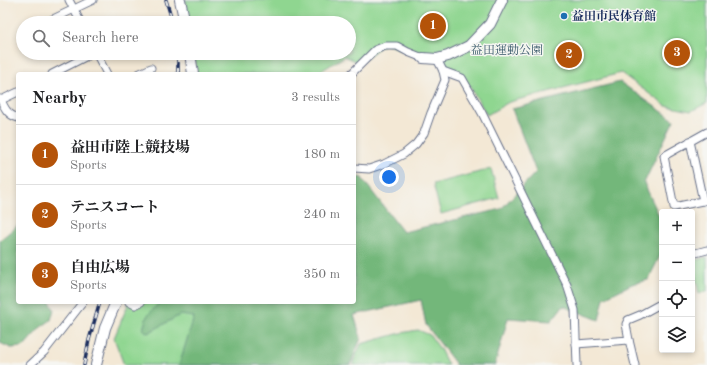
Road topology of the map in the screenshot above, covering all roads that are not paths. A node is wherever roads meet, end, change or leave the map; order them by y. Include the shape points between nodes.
1 (69, 0) edge
2 (93, 0) edge
3 (180, 0) edge
4 (502, 0) edge
5 (74, 10) junction
6 (60, 16) edge
7 (77, 16) edge
8 (183, 16) edge
9 (423, 58) joint
10 (437, 59) junction
11 (79, 60) edge
12 (100, 60) edge
13 (191, 60) edge
14 (151, 68) dead end
15 (443, 71) junction
16 (56, 72) edge
17 (106, 72) edge
18 (142, 72) edge
19 (192, 72) edge
20 (353, 72) edge
21 (16, 93) edge
22 (0, 100) edge
23 (16, 118) edge
24 (707, 132) edge
25 (690, 141) junction
26 (356, 168) edge
27 (705, 201) edge
28 (707, 250) edge
29 (695, 253) edge
30 (81, 304) edge
31 (115, 304) edge
32 (659, 304) edge
33 (629, 340) junction
34 (576, 344) junction
35 (30, 365) edge
36 (96, 365) edge
37 (577, 365) edge
38 (635, 365) edge

1 - 5 street
2 - 5 street
3 - 8 street
4 - 10 street via 490,24 469,46
5 - 6 street
5 - 7 street
9 - 10 street
9 - 20 street via 397,46 385,46 375,50
10 - 15 street
11 - 16 street
12 - 17 street
13 - 19 street
14 - 18 street
15 - 26 street via 445,80 424,134 416,144 404,154 384,164 368,169
15 - 34 street via 462,78 482,112 551,249 575,310
21 - 22 street
22 - 23 street via 6,112
24 - 25 street
25 - 27 street
25 - 27 street via 664,156 674,207
28 - 29 street
30 - 35 street via 44,352
31 - 36 street via 105,328
32 - 33 street via 628,320 626,324
33 - 34 street
33 - 38 street
34 - 37 street

